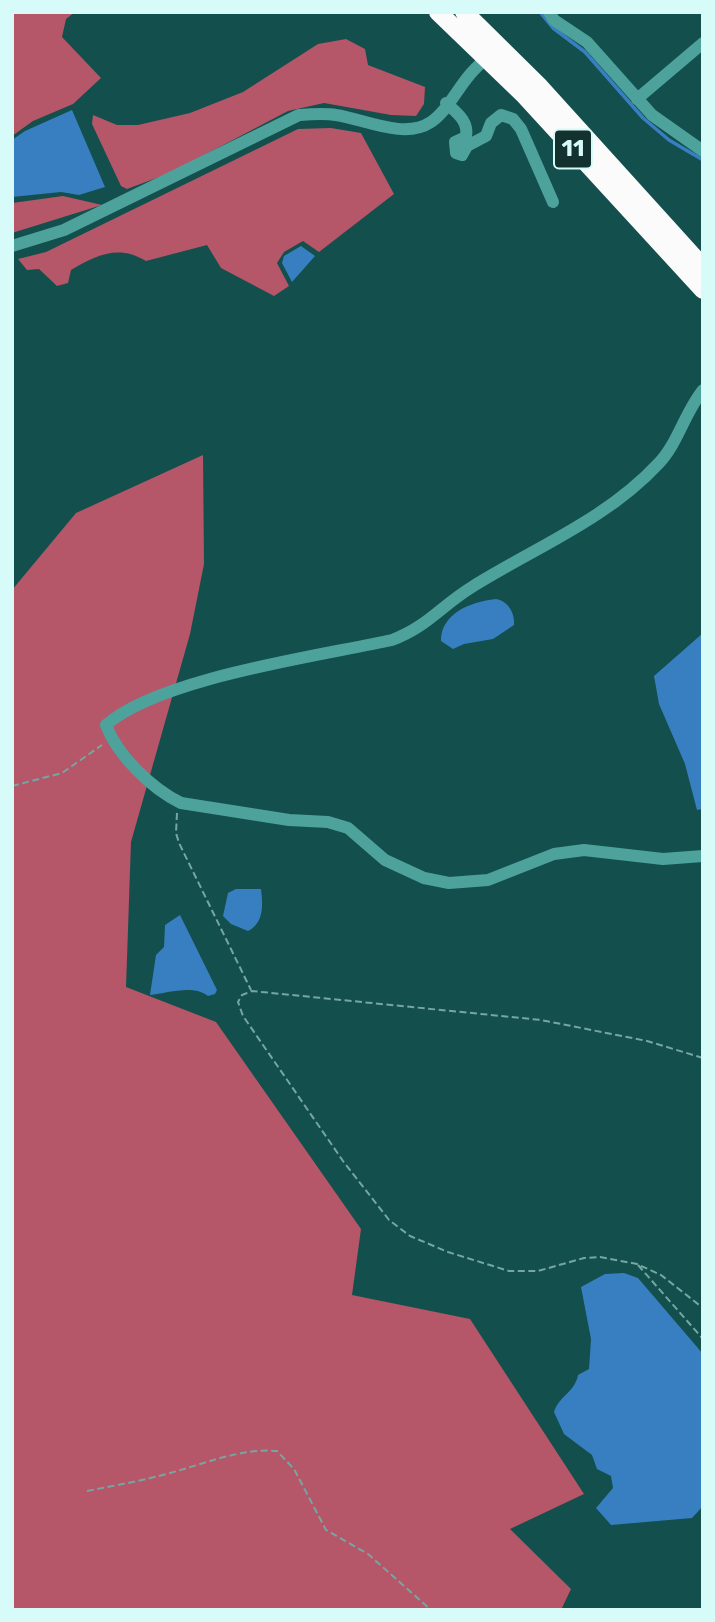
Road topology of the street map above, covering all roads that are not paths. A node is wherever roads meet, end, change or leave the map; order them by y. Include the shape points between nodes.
1 (438, 12) edge
2 (464, 12) edge
3 (549, 12) edge
4 (703, 43) edge
5 (488, 58) junction
6 (637, 99) junction
7 (446, 103) junction
8 (703, 150) edge
9 (553, 202) dead end
10 (12, 246) edge
11 (703, 267) edge
12 (703, 290) edge
13 (703, 390) edge
14 (703, 856) edge

1 - 5 highway, 11
2 - 11 highway, 11 via 540,87
3 - 6 street via 587,42
4 - 6 street
5 - 7 street
5 - 12 highway, 11
6 - 8 street via 669,129
7 - 9 street via 468,129 466,137 454,142 456,153 462,155 467,146 486,136 501,115 513,119
7 - 10 street via 433,121 400,129 338,115 299,115 64,230
13 - 14 street via 661,461 632,489 573,530 455,598 417,631 179,688 122,710 106,725 111,739 170,798 348,828 385,860 424,878 449,883 488,880 554,854 584,850 663,859

